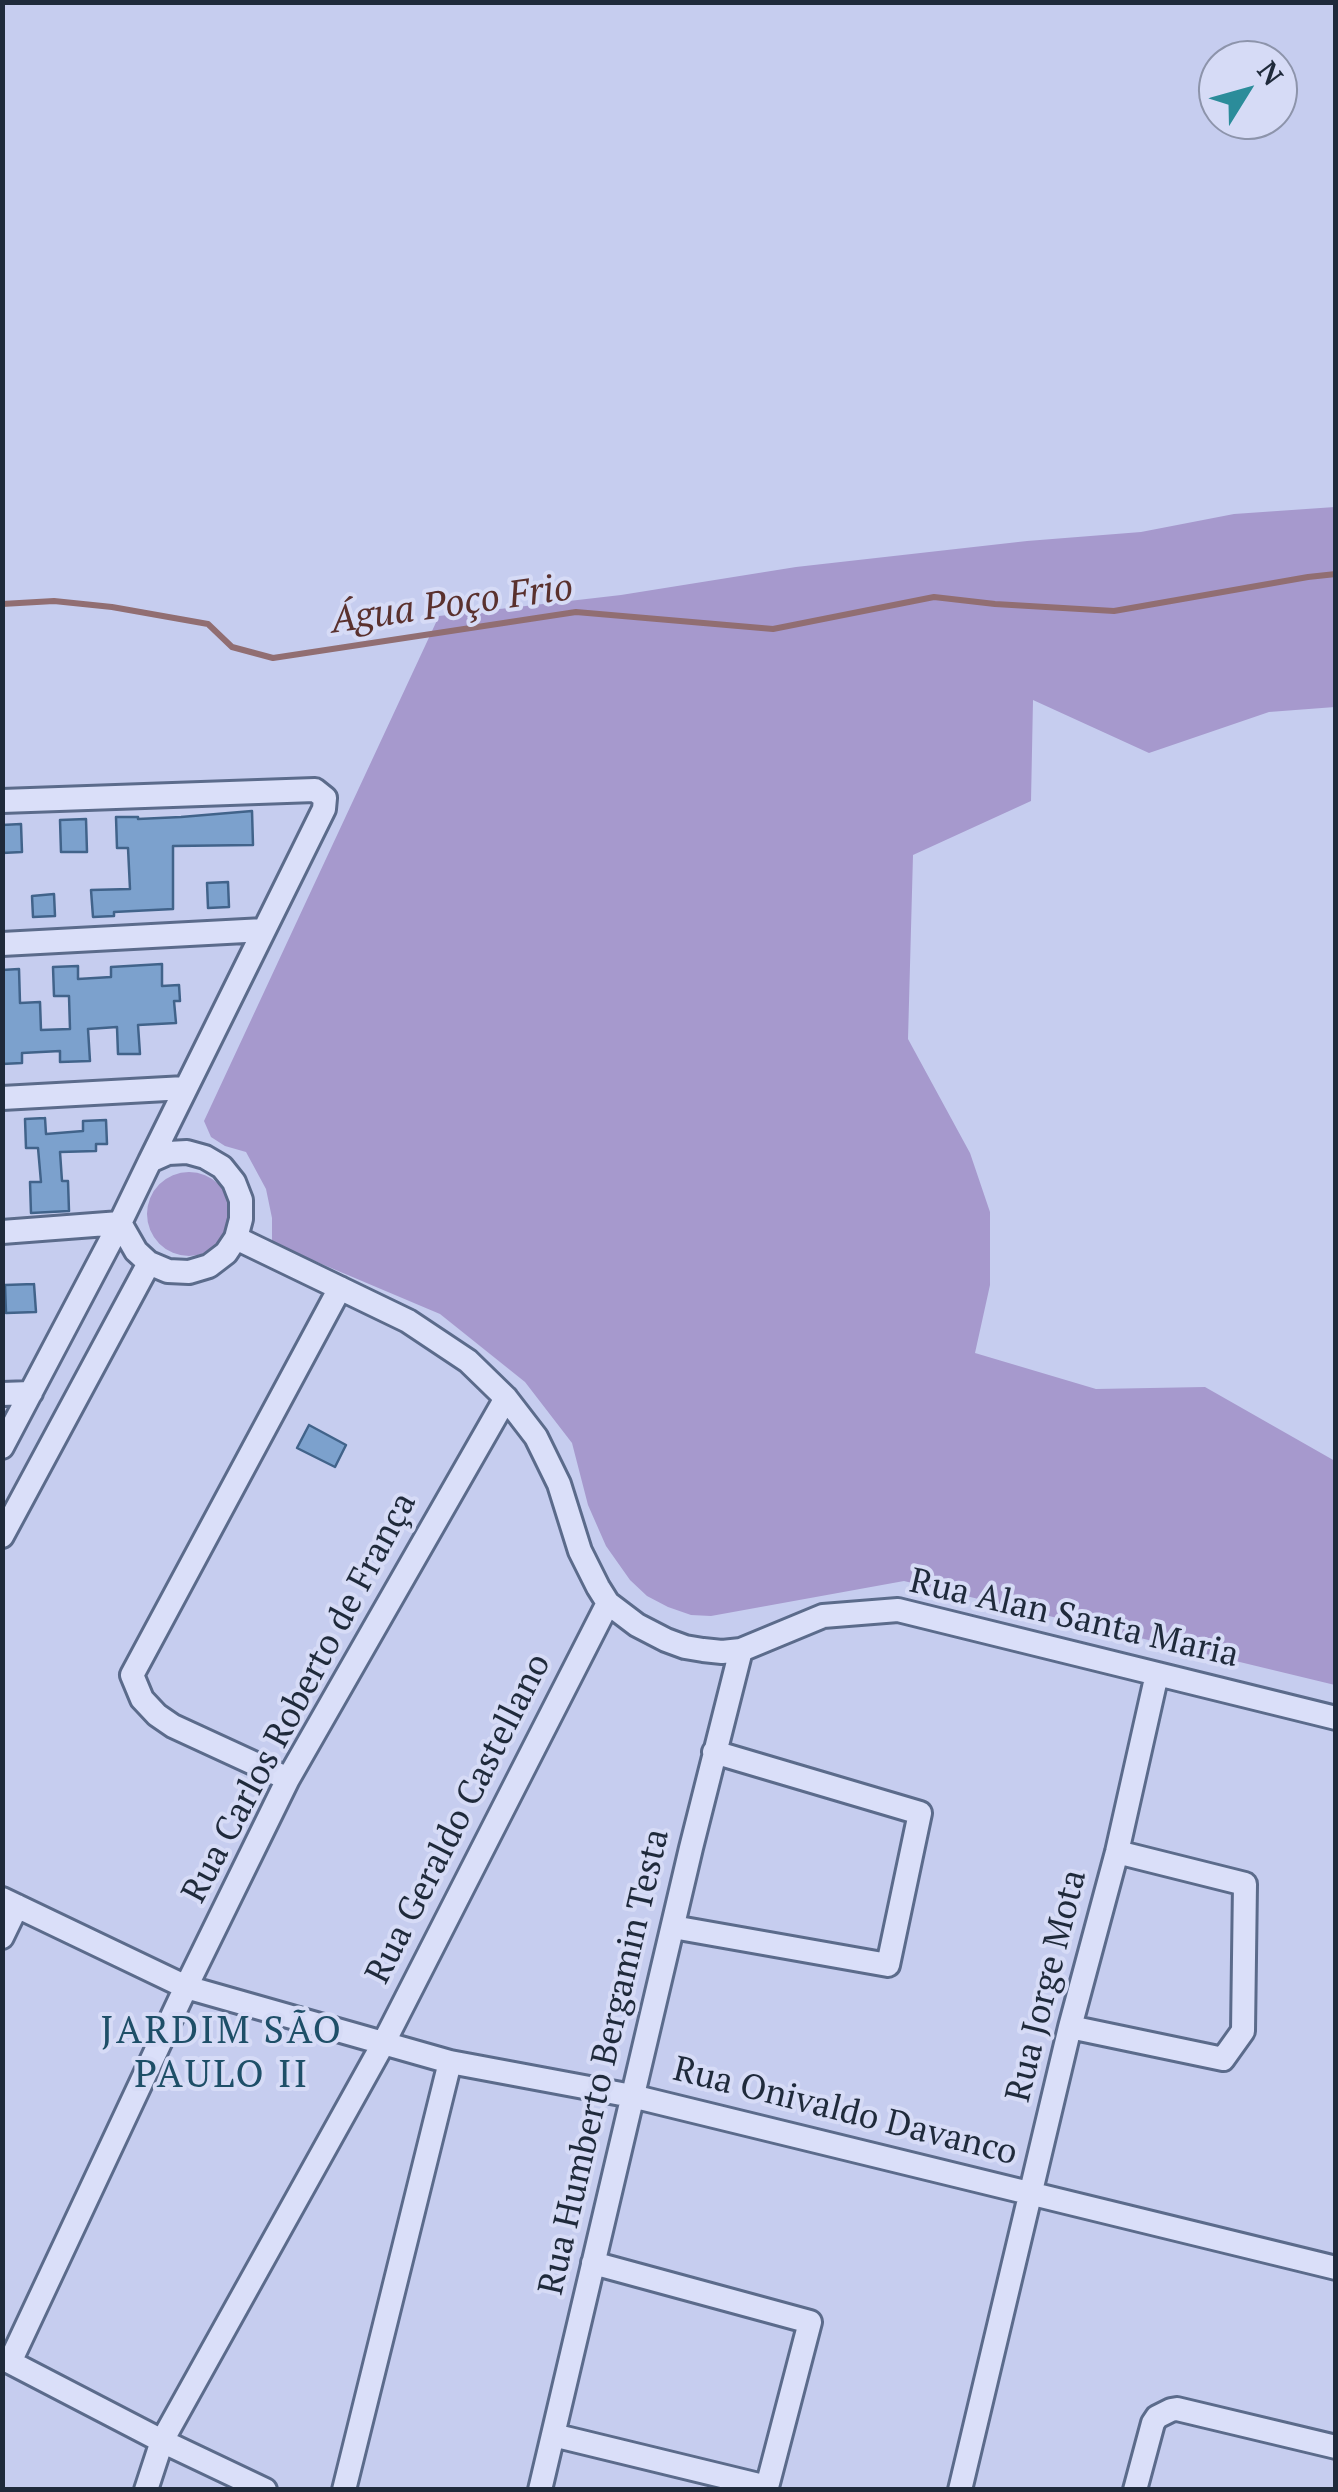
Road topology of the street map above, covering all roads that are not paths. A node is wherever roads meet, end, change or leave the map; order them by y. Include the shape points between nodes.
1 (2, 801) edge
2 (264, 930) junction
3 (2, 944) edge
4 (185, 1088) junction
5 (2, 1098) edge
6 (150, 1161) junction
7 (120, 1223) junction
8 (2, 1232) edge
9 (236, 1238) junction
10 (149, 1262) junction
11 (340, 1288) junction
12 (30, 1393) junction
13 (2, 1394) edge
14 (506, 1398) junction
15 (2, 1447) edge
16 (2, 1536) edge
17 (608, 1603) junction
18 (741, 1650) junction
19 (1157, 1674) junction
20 (1336, 1718) edge
21 (714, 1752) junction
22 (288, 1779) junction
23 (1117, 1852) junction
24 (10, 1902) edge
25 (673, 1926) junction
26 (2, 1938) edge
27 (186, 1987) junction
28 (1070, 2027) junction
29 (383, 2044) junction
30 (450, 2062) junction
31 (632, 2096) junction
32 (1032, 2194) junction
33 (593, 2263) junction
34 (1336, 2268) edge
35 (6, 2360) edge
36 (552, 2435) junction
37 (162, 2441) junction
38 (1336, 2446) edge
39 (146, 2490) edge
40 (265, 2490) edge
41 (344, 2490) edge
42 (540, 2490) edge
43 (960, 2490) edge
44 (1135, 2490) edge

1 - 2 street via 315,790 324,809
2 - 3 street
2 - 4 street
4 - 5 street
4 - 6 street
6 - 7 street
6 - 9 street via 186,1152 222,1167 240,1200
7 - 8 street
7 - 10 street
7 - 12 street
9 - 10 street via 215,1262 189,1272
9 - 11 street
10 - 16 street
11 - 14 street via 438,1339
11 - 22 street via 132,1675 142,1699 173,1726
12 - 13 street
12 - 15 street
14 - 17 street via 548,1460 580,1550
14 - 22 street, Rua Carlos Roberto de França
17 - 18 street via 685,1647
17 - 29 street, Rua Geraldo Castellano
18 - 19 street, Rua Alan Santa Maria via 823,1616 898,1610
18 - 21 street, Rua Humberto Bergamin Testa
19 - 20 street, Rua Alan Santa Maria
19 - 23 street, Rua Jorge Mota
21 - 25 street, Rua Humberto Bergamin Testa
21 - 25 street via 920,1812 888,1966
22 - 27 street, Rua Carlos Roberto de França
23 - 28 street, Rua Jorge Mota
23 - 28 street via 1245,1884 1243,2031 1223,2060
24 - 26 street
24 - 27 street, Rua Onivaldo Davanco
25 - 31 street, Rua Humberto Bergamin Testa
27 - 29 street, Rua Onivaldo Davanco
27 - 35 street, Rua Carlos Roberto de França
28 - 32 street, Rua Jorge Mota
29 - 30 street, Rua Onivaldo Davanco
29 - 37 street, Rua Geraldo Castellano
30 - 31 street, Rua Onivaldo Davanco
30 - 41 street
31 - 32 street, Rua Onivaldo Davanco
31 - 33 street, Rua Humberto Bergamin Testa
32 - 34 street, Rua Onivaldo Davanco
32 - 43 street, Rua Jorge Mota
33 - 36 street, Rua Humberto Bergamin Testa
33 - 36 street via 810,2322 766,2487
35 - 37 street
36 - 42 street, Rua Humberto Bergamin Testa
37 - 39 street, Rua Geraldo Castellano
37 - 40 street
38 - 44 street via 1171,2410 1153,2424

